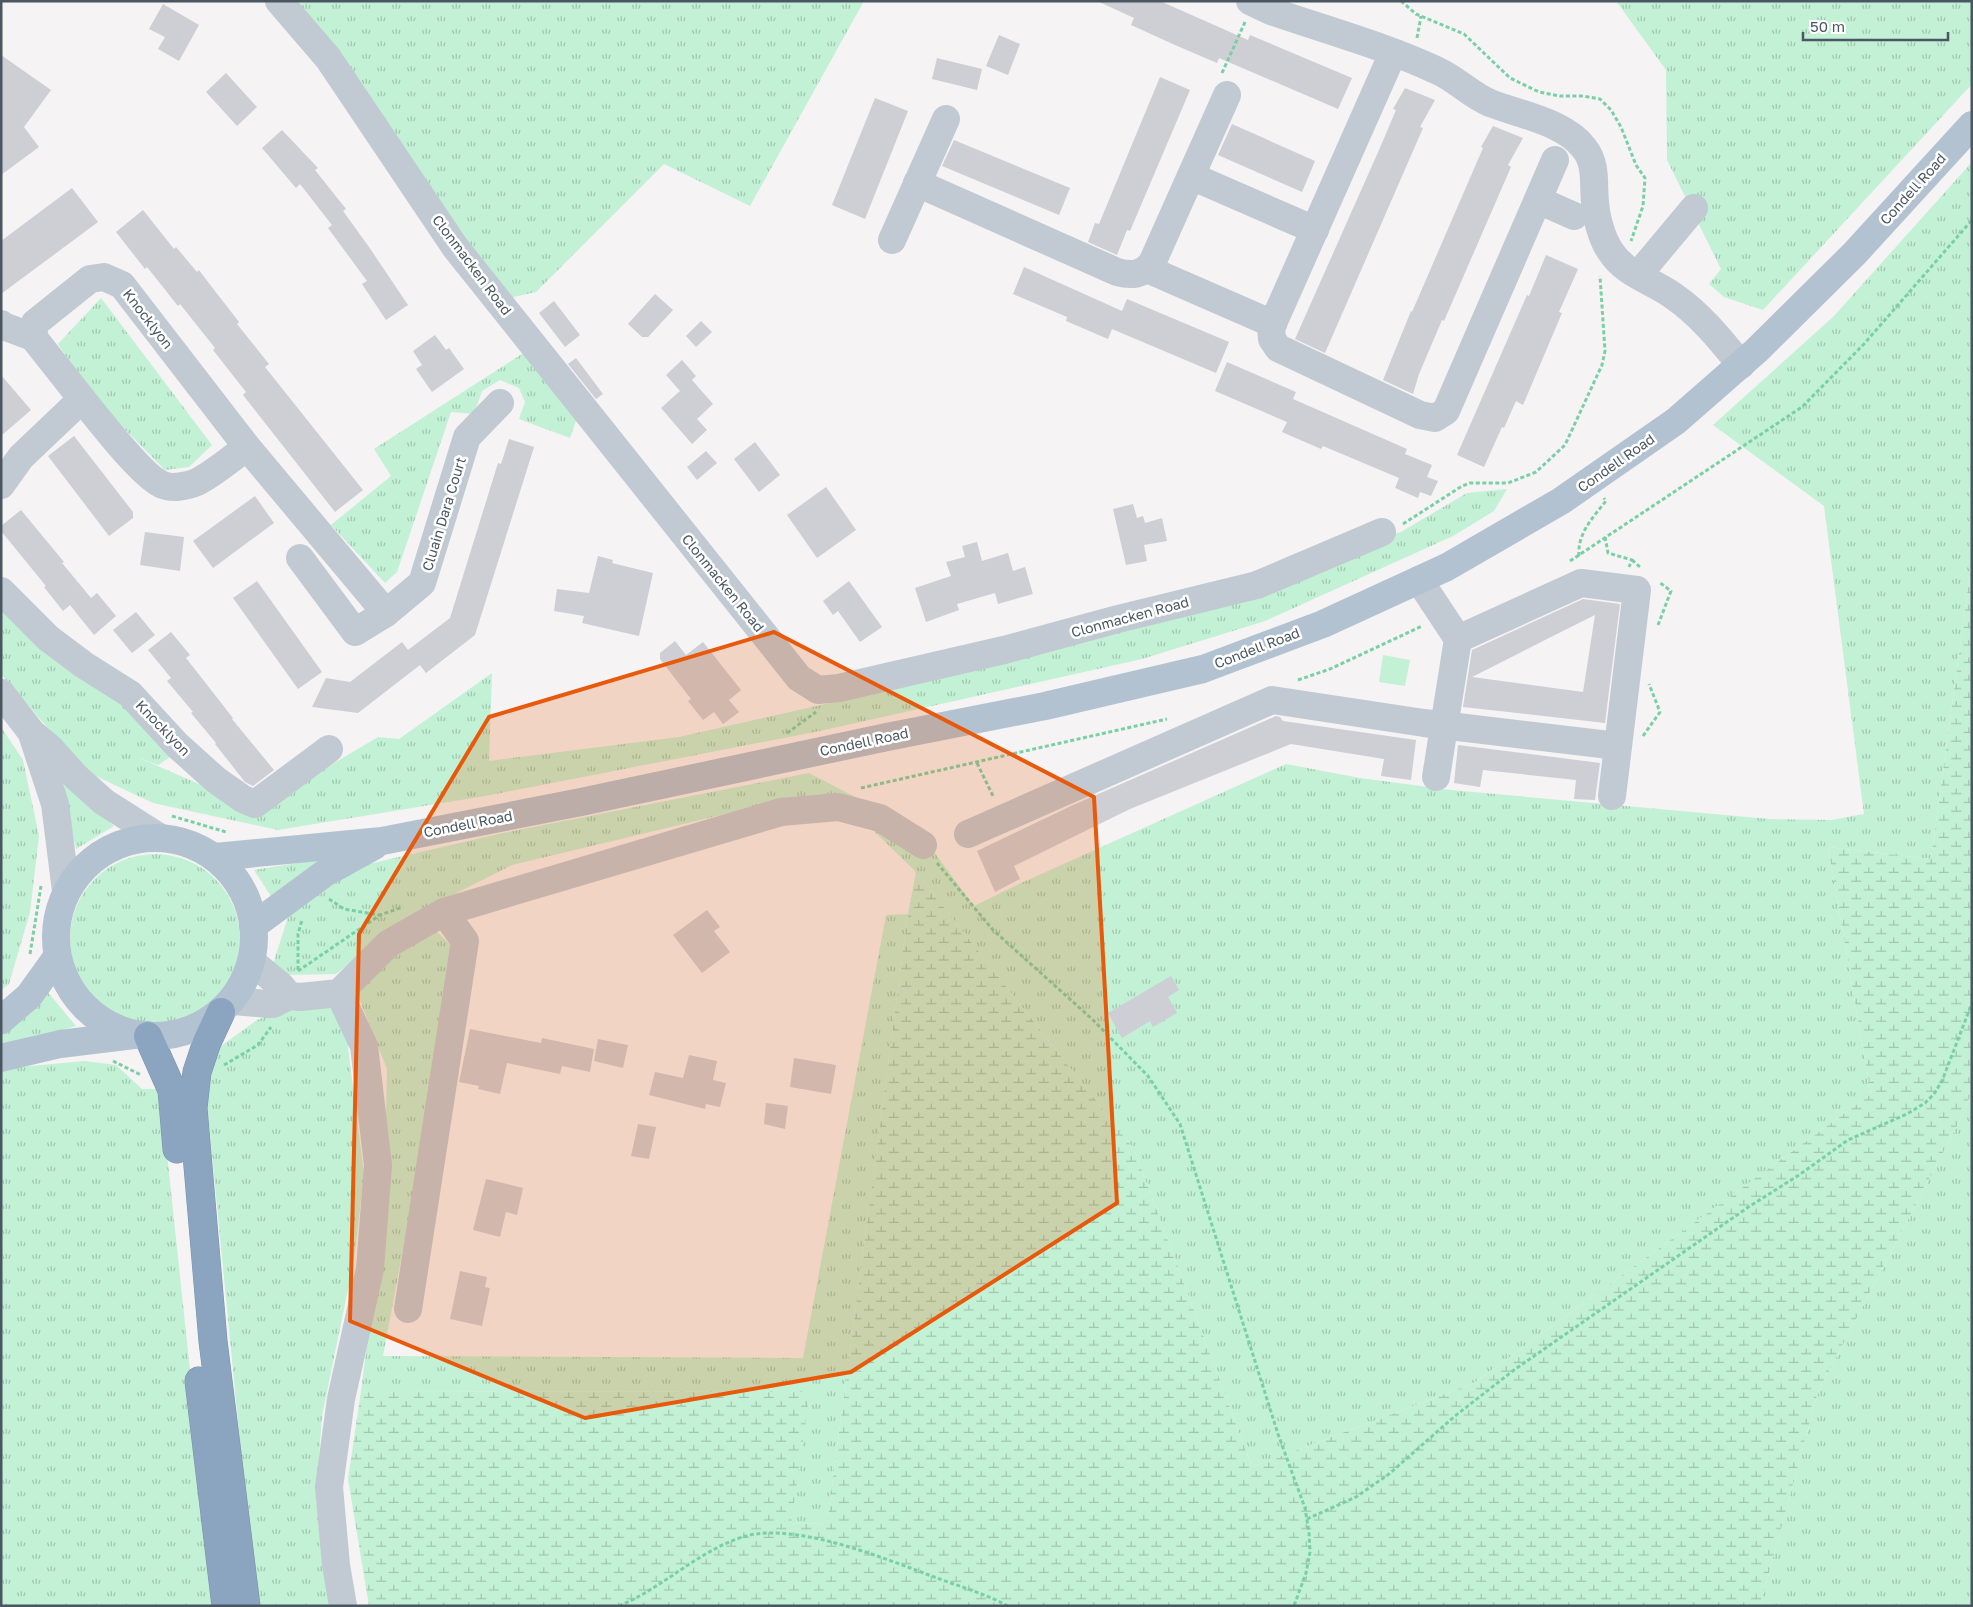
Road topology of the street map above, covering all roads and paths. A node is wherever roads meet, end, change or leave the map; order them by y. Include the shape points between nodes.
1 (279, 1) edge
2 (1400, 1) edge
3 (1252, 2) edge
4 (1393, 53) junction
5 (1224, 85) joint
6 (946, 119) dead end
7 (1972, 125) edge
8 (1555, 160) dead end
9 (1191, 176) junction
10 (917, 183) junction
11 (1538, 200) junction
12 (1694, 208) dead end
13 (1574, 216) dead end
14 (1315, 230) junction
15 (892, 240) dead end
16 (1616, 258) junction
17 (1147, 268) junction
18 (1638, 275) junction
19 (1, 324) edge
20 (1274, 324) junction
21 (33, 337) junction
22 (1741, 365) junction
23 (82, 399) junction
24 (500, 403) dead end
25 (247, 447) junction
26 (1, 486) edge
27 (1606, 501) dead end
28 (1382, 532) joint
29 (1605, 537) dead end
30 (1579, 556) dead end
31 (300, 558) dead end
32 (1419, 580) junction
33 (1619, 588) junction
34 (1, 591) edge
35 (386, 613) junction
36 (1458, 639) junction
37 (818, 690) junction
38 (1, 693) edge
39 (1444, 725) junction
40 (32, 733) junction
41 (785, 734) dead end
42 (1618, 746) junction
43 (329, 749) dead end
44 (976, 763) dead end
45 (1436, 777) dead end
46 (1612, 796) dead end
47 (1004, 818) junction
48 (165, 826) junction
49 (231, 833) dead end
50 (968, 834) dead end
51 (382, 841) junction
52 (923, 845) joint
53 (215, 857) junction
54 (41, 880) dead end
55 (66, 890) junction
56 (325, 897) dead end
57 (444, 912) junction
58 (303, 915) dead end
59 (253, 926) junction
60 (57, 957) junction
61 (28, 961) dead end
62 (252, 962) junction
63 (293, 983) junction
64 (339, 993) junction
65 (1972, 1003) edge
66 (227, 1007) junction
67 (1, 1020) edge
68 (272, 1027) dead end
69 (142, 1035) junction
70 (1, 1058) edge
71 (228, 1063) dead end
72 (408, 1309) dead end
73 (1307, 1519) junction
74 (226, 1606) edge
75 (246, 1606) edge
76 (343, 1606) edge
77 (620, 1606) edge
78 (1008, 1606) edge
79 (1294, 1606) edge

1 - 37 street, Clonmacken Road via 328,58 455,247 799,678
2 - 16 path via 1416,14 1464,34 1510,78 1539,92 1600,99 1611,110 1646,186 1634,235 1627,250
3 - 4 street
3 - 5 path
4 - 14 street
4 - 16 street via 1440,72 1487,102 1557,127 1584,147 1594,165 1595,204 1601,229 1610,252
5 - 9 street
6 - 10 street
7 - 22 main road, Condell Road via 1855,253
8 - 11 street
9 - 14 street
9 - 17 street
10 - 15 street
10 - 17 street via 1116,272 1128,275 1141,273
11 - 13 street
11 - 20 street via 1451,402 1446,411 1435,418 1420,415 1278,348 1272,339
12 - 18 street
14 - 20 street
16 - 18 street
16 - 28 path via 1600,272 1605,351 1602,365 1565,445 1536,472 1508,484 1470,483 1462,486 1390,532
17 - 20 street
18 - 22 street via 1672,294 1704,320
19 - 21 street
21 - 23 street
21 - 25 street, Knocklyon via 35,323 90,279 104,277 122,285
22 - 32 main road, Condell Road via 1676,421 1561,501 1448,567
23 - 25 street via 148,475 164,486 181,486 197,481
23 - 26 street via 21,457
24 - 35 street, Cluain Dara Court via 467,437 422,583
25 - 35 street, Knocklyon
27 - 30 path via 1578,544
28 - 37 street, Clonmacken Road via 1256,584 1004,650
29 - 33 path via 1608,553 1632,560
31 - 35 street, Cluain Dara Court via 355,632
32 - 36 street
32 - 51 main road, Condell Road via 1323,624 1202,669 1045,706
33 - 36 street via 1581,583
33 - 42 street via 1637,590
34 - 43 street, Knocklyon via 48,638 130,694 177,745 243,799 255,804
36 - 39 street
37 - 41 path via 822,708
38 - 40 street
39 - 42 street
39 - 45 street
39 - 47 street via 1272,700
40 - 48 street via 104,802
40 - 55 street via 55,804
42 - 46 street
44 - 47 path
47 - 50 street
48 - 49 path
48 - 53 main road via 186,842
48 - 55 main road via 95,856
51 - 53 main road
51 - 59 main road via 324,873
52 - 57 street via 880,818 838,807 781,812
52 - 73 path via 993,930 1092,1019 1148,1076 1180,1124
53 - 59 main road via 234,876 247,900
54 - 61 path
55 - 60 main road via 55,934
56 - 63 path via 344,909 380,915
57 - 64 street via 388,944
57 - 72 street via 465,941
58 - 63 path
59 - 62 main road
60 - 67 main road via 29,996
60 - 69 main road via 64,979 77,999 113,1027
62 - 63 street via 281,986
62 - 66 main road via 244,983
63 - 64 street via 301,997
63 - 66 street via 273,1004
64 - 76 street via 364,1046 378,1165 370,1270 341,1398 328,1487
65 - 73 path via 1942,1081 1925,1103 1848,1140 1514,1370 1389,1474 1356,1497
66 - 69 main road via 173,1034
66 - 75 highway via 207,1042 196,1072 193,1108 214,1341
68 - 71 path via 258,1045
69 - 70 main road via 60,1044
69 - 74 highway via 172,1090 198,1369
73 - 79 path via 1310,1552
77 - 78 path via 720,1546 746,1536 776,1533 833,1542

